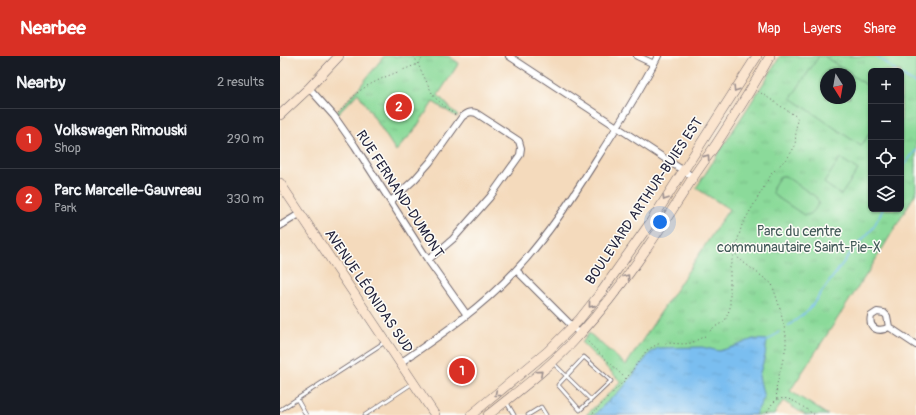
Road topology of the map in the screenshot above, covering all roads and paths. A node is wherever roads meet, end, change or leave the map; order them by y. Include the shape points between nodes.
1 (285, 56) edge
2 (339, 56) edge
3 (414, 56) edge
4 (424, 56) edge
5 (509, 56) edge
6 (637, 56) edge
7 (658, 56) edge
8 (756, 56) edge
9 (770, 56) edge
10 (280, 61) edge
11 (418, 64) junction
12 (654, 64) junction
13 (309, 88) junction
14 (756, 90) dead end
15 (280, 115) edge
16 (334, 116) junction
17 (460, 119) junction
18 (618, 127) junction
19 (683, 170) junction
20 (693, 177) junction
21 (280, 183) edge
22 (391, 201) junction
23 (301, 213) junction
24 (280, 226) edge
25 (734, 250) junction
26 (428, 260) junction
27 (516, 270) junction
28 (467, 315) junction
29 (573, 326) junction
30 (889, 327) dead end
31 (580, 334) junction
32 (385, 342) junction
33 (916, 345) edge
34 (552, 361) junction
35 (400, 363) junction
36 (566, 375) junction
37 (626, 379) dead end
38 (413, 383) junction
39 (296, 399) junction
40 (591, 400) junction
41 (777, 400) junction
42 (506, 401) junction
43 (280, 410) edge
44 (306, 415) edge
45 (365, 415) edge
46 (435, 415) edge
47 (471, 415) edge
48 (488, 415) edge
49 (514, 415) edge
50 (528, 415) edge
51 (546, 415) edge
52 (765, 415) edge
53 (815, 415) edge

1 - 10 path
2 - 13 street
3 - 11 path
4 - 11 path
5 - 18 street
6 - 12 street
7 - 12 street
8 -> 19 street, BOULEVARD ARTHUR-BUIES EST
20 -> 9 street, BOULEVARD ARTHUR-BUIES EST
11 - 16 path via 367,86
11 - 17 path via 434,97
12 - 18 street
13 - 15 street
13 - 16 street, RUE FERNAND-DUMONT
14 - 25 path via 797,117 795,146 772,173 742,225
16 - 22 street, RUE FERNAND-DUMONT
17 - 22 street via 430,162
17 - 26 street via 467,113 476,113 519,141 520,155 490,197 464,227
18 - 19 street
18 - 27 street via 556,221
19 - 20 street
19 -> 29 street, BOULEVARD ARTHUR-BUIES EST via 635,245
31 -> 20 street, BOULEVARD ARTHUR-BUIES EST via 634,267
21 - 23 street, AVENUE LÉONIDAS SUD
22 - 26 street, RUE FERNAND-DUMONT
23 - 24 street
23 - 32 street, AVENUE LÉONIDAS SUD
25 - 37 path via 730,267 730,308 725,321 691,343 658,344 648,350
25 - 41 path via 739,259 772,284 779,305 786,347 776,388
26 - 28 street, RUE FERNAND-DUMONT
27 - 28 street
27 - 29 street
28 - 35 street
29 - 31 street
29 -> 47 street, BOULEVARD ARTHUR-BUIES EST via 548,351
30 - 33 street
31 - 34 street, BOULEVARD ARTHUR-BUIES EST
32 - 35 street, AVENUE LÉONIDAS SUD
32 - 39 lane
34 - 36 lane
42 -> 34 street, BOULEVARD ARTHUR-BUIES EST
35 - 38 street, AVENUE LÉONIDAS SUD
36 - 40 lane
36 - 40 lane via 558,385 580,410
36 - 40 lane via 584,357 611,381
38 - 45 lane
38 - 46 street, AVENUE LÉONIDAS SUD
39 - 43 lane
39 - 44 lane
41 - 52 path
41 - 53 path via 788,398
42 - 48 street, BOULEVARD ARTHUR-BUIES EST
42 - 49 lane
50 - 51 lane via 541,407

